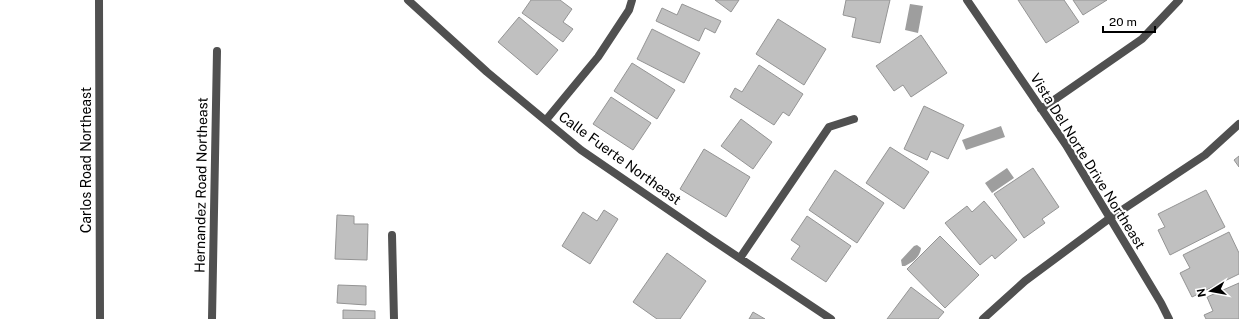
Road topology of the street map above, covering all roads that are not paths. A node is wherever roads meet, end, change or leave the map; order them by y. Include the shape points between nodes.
1 (99, 0) edge
2 (408, 0) edge
3 (632, 0) edge
4 (967, 0) edge
5 (1179, 0) edge
6 (217, 51) dead end
7 (1041, 109) junction
8 (854, 119) dead end
9 (546, 120) junction
10 (1239, 124) edge
11 (1110, 218) junction
12 (392, 235) dead end
13 (740, 258) junction
14 (100, 319) edge
15 (212, 319) edge
16 (394, 319) edge
17 (831, 319) edge
18 (983, 319) edge
19 (1169, 319) edge

1 - 14 street, Carlos Road Northeast
2 - 9 street, Calle Fuerte Northeast via 487,72
3 - 9 street via 629,10 598,57
4 - 7 street, Vista Del Norte Drive Northeast
5 - 7 street via 1142,38
6 - 15 street, Hernandez Road Northeast
7 - 11 street, Vista Del Norte Drive Northeast
8 - 13 street via 829,127
9 - 13 street, Calle Fuerte Northeast via 582,150
10 - 11 street via 1205,155
11 - 18 street via 1026,281
11 - 19 street, Vista Del Norte Drive Northeast
12 - 16 street
13 - 17 street, Calle Fuerte Northeast

